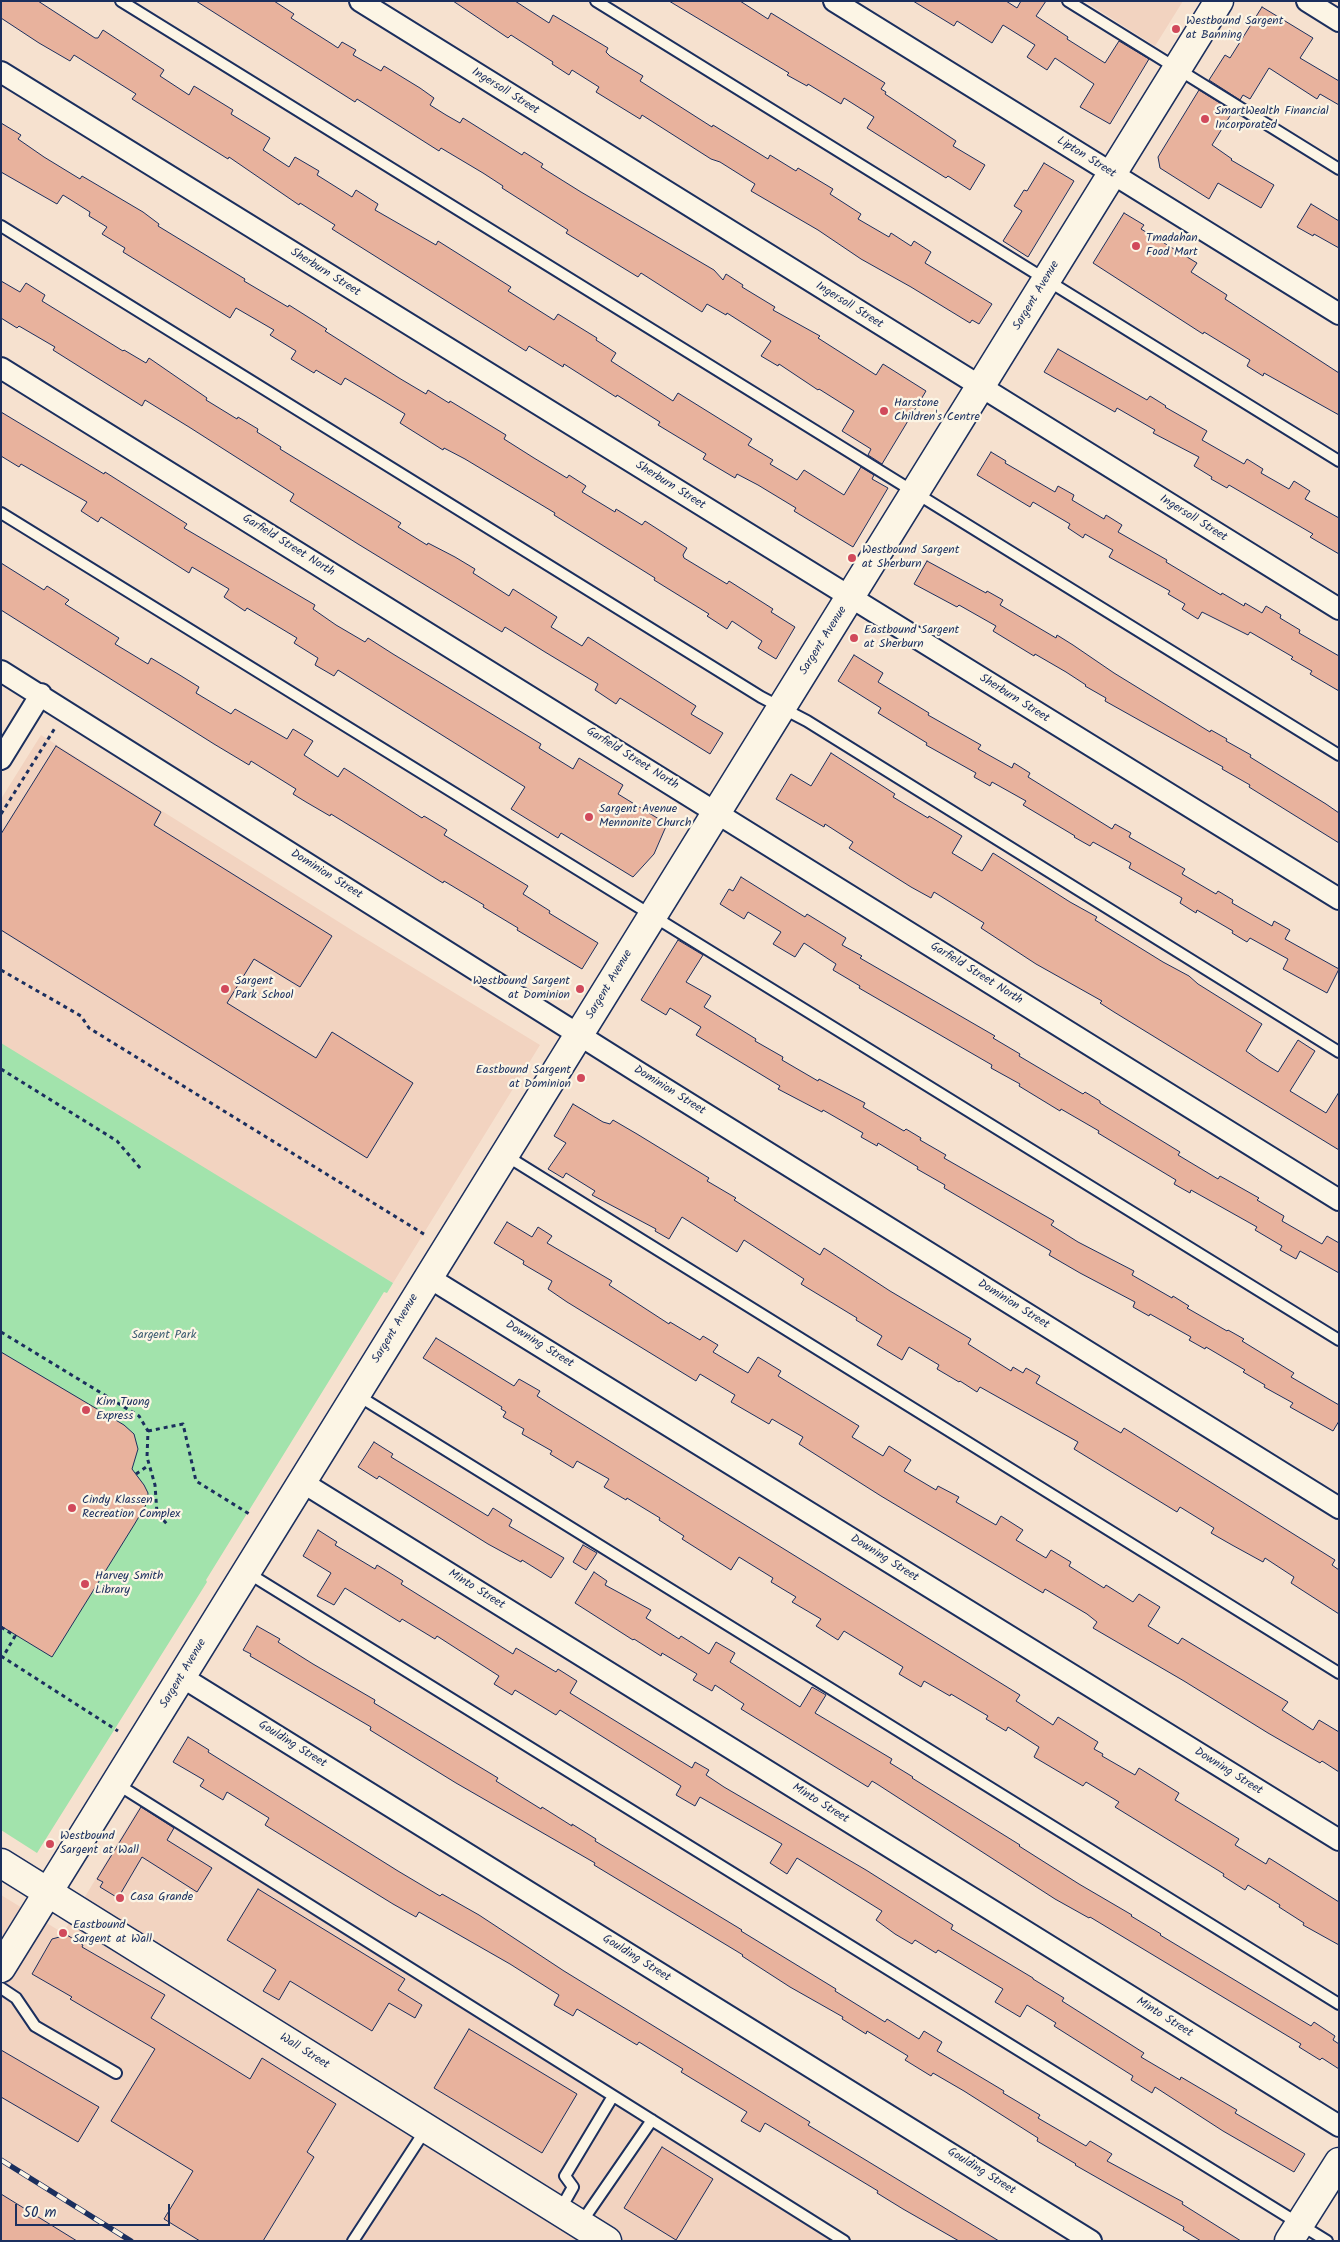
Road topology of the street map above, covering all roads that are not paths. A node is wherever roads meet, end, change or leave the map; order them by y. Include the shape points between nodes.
1 (122, 1) edge
2 (360, 1) edge
3 (596, 1) edge
4 (834, 1) edge
5 (1068, 1) edge
6 (1219, 1) edge
7 (1307, 1) edge
8 (1339, 21) edge
9 (1178, 69) junction
10 (1, 72) edge
11 (1339, 169) edge
12 (1113, 174) junction
13 (1, 226) edge
14 (1046, 280) junction
15 (1339, 314) edge
16 (1, 368) edge
17 (981, 388) junction
18 (1339, 461) edge
19 (917, 492) junction
20 (1, 513) edge
21 (850, 598) junction
22 (1339, 609) edge
23 (1, 670) edge
24 (41, 694) junction
25 (781, 708) junction
26 (1339, 755) edge
27 (1, 759) edge
28 (717, 813) junction
29 (1339, 899) edge
30 (652, 917) junction
31 (580, 1035) junction
32 (1339, 1052) edge
33 (504, 1154) junction
34 (1339, 1200) edge
35 (428, 1277) junction
36 (1339, 1340) edge
37 (356, 1395) junction
38 (302, 1482) junction
39 (1339, 1508) edge
40 (246, 1571) junction
41 (1339, 1673) edge
42 (182, 1677) junction
43 (116, 1783) junction
44 (1339, 1840) edge
45 (1, 1863) edge
46 (48, 1893) junction
47 (1, 1968) edge
48 (1, 1988) edge
49 (1339, 2004) edge
50 (116, 2074) dead end
51 (614, 2096) junction
52 (652, 2120) junction
53 (1339, 2126) edge
54 (426, 2128) junction
55 (1339, 2162) edge
56 (570, 2217) junction
57 (1295, 2232) edge
58 (353, 2241) edge
59 (607, 2241) edge
60 (844, 2241) edge
61 (1091, 2241) edge
62 (1327, 2241) edge

1 - 19 lane
2 - 17 street, Ingersoll Street
3 - 14 lane
4 - 12 street, Lipton Street
5 - 9 lane
6 - 9 main road, Sargent Avenue
7 - 8 street
9 - 11 lane
9 - 12 main road, Sargent Avenue
10 - 21 street, Sherburn Street
12 - 14 main road, Sargent Avenue
12 - 15 street, Lipton Street
13 - 25 lane
14 - 17 main road, Sargent Avenue
14 - 18 lane
16 - 28 street, Garfield Street North
17 - 19 main road, Sargent Avenue
17 - 22 street, Ingersoll Street
19 - 21 main road, Sargent Avenue
19 - 26 lane
20 - 30 lane
21 - 25 main road, Sargent Avenue
21 - 29 street, Sherburn Street
23 - 24 street, Dominion Street
24 - 27 street
24 - 31 street, Dominion Street
25 - 28 main road, Sargent Avenue
25 - 32 lane via 807,721
28 - 30 main road, Sargent Avenue
28 - 34 street, Garfield Street North
30 - 31 main road, Sargent Avenue
30 - 36 lane
31 - 33 main road, Sargent Avenue
31 - 39 street, Dominion Street
33 - 35 main road, Sargent Avenue
33 - 41 lane
35 - 37 main road, Sargent Avenue
35 - 44 street, Downing Street
37 - 38 main road, Sargent Avenue
37 - 49 lane
38 - 40 main road, Sargent Avenue
38 - 53 street, Minto Street
40 - 42 main road, Sargent Avenue
40 - 57 lane
42 - 43 main road, Sargent Avenue
42 - 61 street, Goulding Street
43 - 46 main road, Sargent Avenue
43 - 51 lane
45 - 46 main road, Wall Street
46 - 47 main road, Sargent Avenue
46 - 54 main road, Wall Street
48 - 50 lane via 16,1998 35,2026
51 - 52 lane
51 - 56 lane via 565,2176 573,2187
52 - 56 lane
52 - 60 lane
54 - 56 main road, Wall Street
54 - 58 lane
55 - 57 main road
56 - 59 main road, Wall Street
57 - 62 lane

